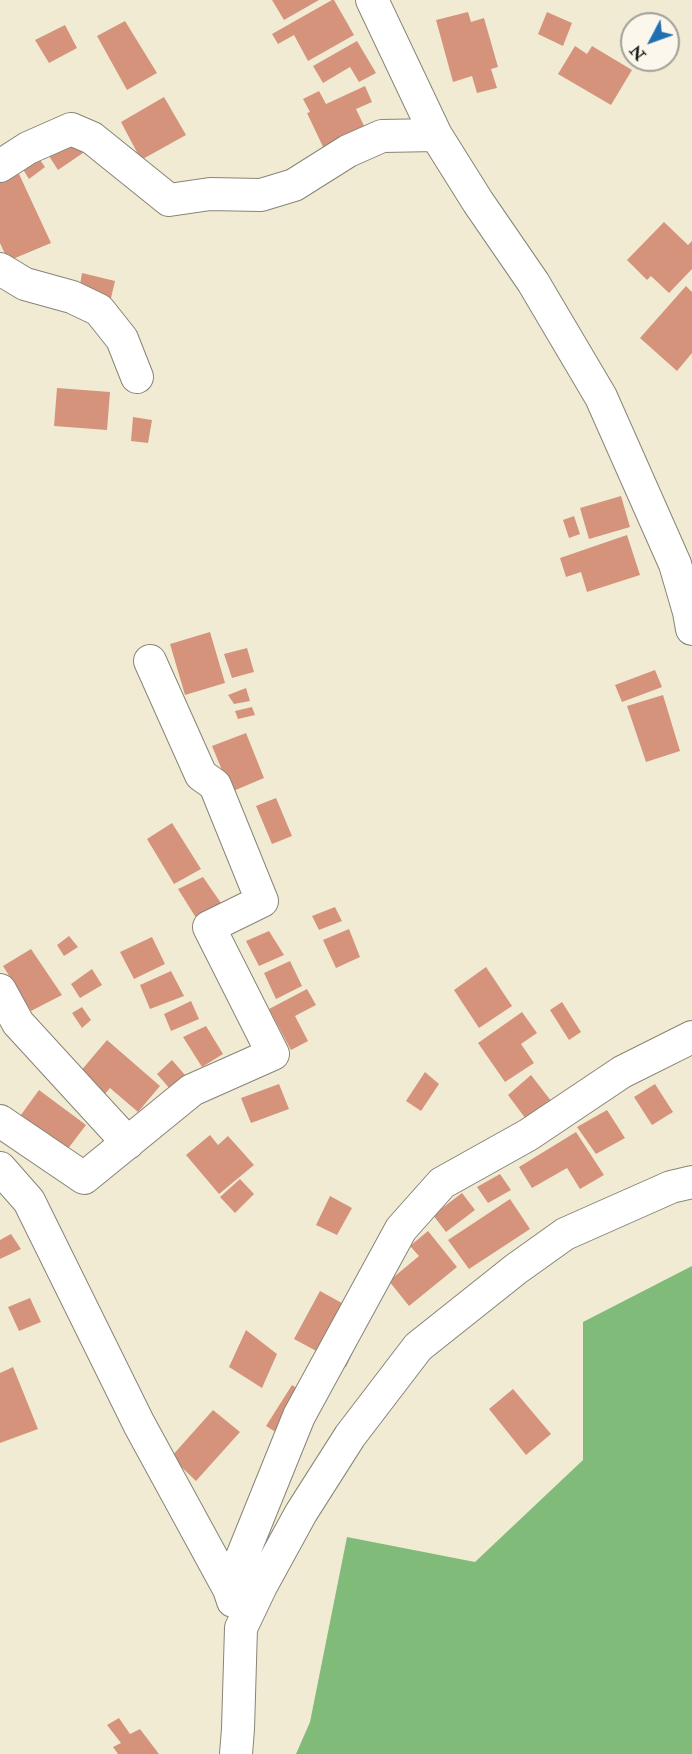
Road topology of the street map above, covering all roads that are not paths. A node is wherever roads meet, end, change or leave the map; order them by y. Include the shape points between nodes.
1 (372, 0) edge
2 (436, 135) junction
3 (0, 166) edge
4 (0, 269) edge
5 (137, 377) dead end
6 (692, 629) edge
7 (150, 661) dead end
8 (0, 990) edge
9 (692, 1037) edge
10 (0, 1121) edge
11 (128, 1143) junction
12 (0, 1168) edge
13 (692, 1182) edge
14 (229, 1589) junction
15 (241, 1628) junction
16 (236, 1754) edge

1 - 2 street
2 - 3 street via 382,136 348,151 294,185 261,195 210,194 169,200 92,138 71,129 28,148
2 - 6 street via 601,397 675,564
4 - 5 street via 25,284 72,297 99,310 122,339
7 - 11 street via 201,775 215,785 262,901 209,927 273,1054 192,1090
8 - 11 street via 18,1023
9 - 14 street via 622,1072 528,1135 442,1183 401,1229 299,1416
10 - 11 street via 84,1178
12 - 14 street via 29,1201 139,1424
13 - 15 street via 671,1187 565,1234 418,1347 350,1436 301,1513
14 - 15 street
15 - 16 street

